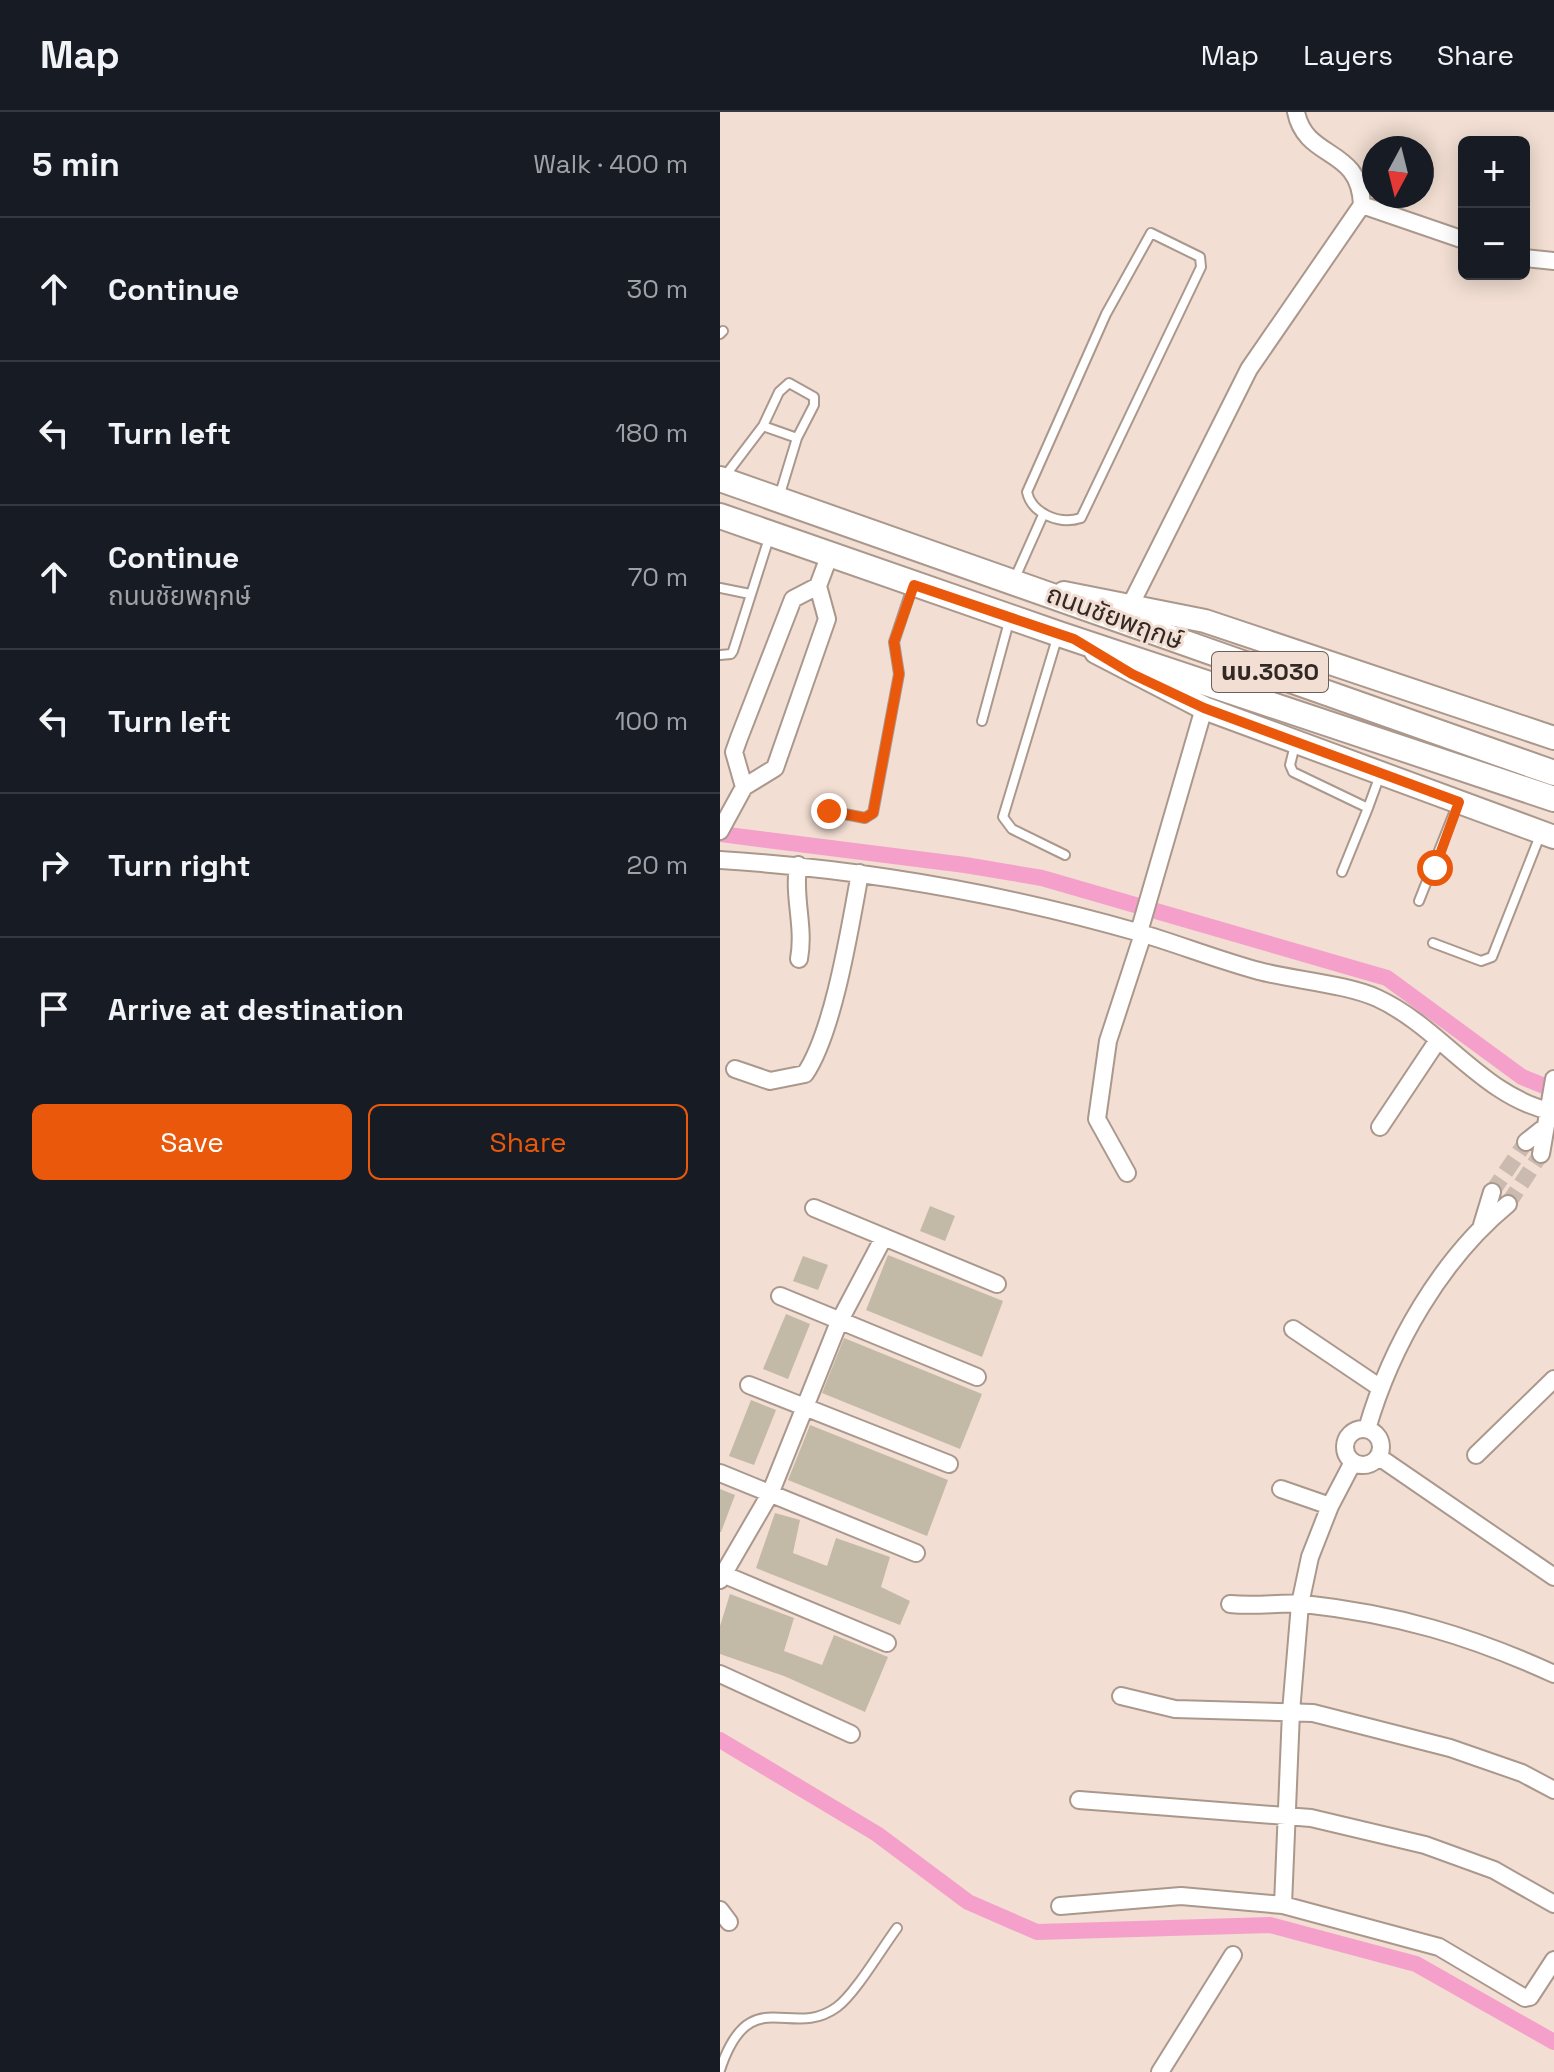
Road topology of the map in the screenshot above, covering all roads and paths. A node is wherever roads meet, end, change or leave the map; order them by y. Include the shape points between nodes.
1 (1296, 112) edge
2 (1362, 205) joint
3 (1371, 208) edge
4 (1458, 238) edge
5 (1530, 259) edge
6 (1554, 261) edge
7 (763, 426) junction
8 (797, 438) junction
9 (721, 480) edge
10 (778, 499) junction
11 (1043, 515) junction
12 (720, 516) edge
13 (770, 533) junction
14 (830, 554) junction
15 (1023, 584) junction
16 (914, 585) junction
17 (818, 586) junction
18 (720, 588) edge
19 (750, 594) junction
20 (1131, 604) junction
21 (1010, 617) junction
22 (1066, 637) junction
23 (720, 655) edge
24 (1204, 708) junction
25 (982, 721) dead end
26 (1554, 738) edge
27 (1295, 744) junction
28 (1554, 773) edge
29 (1380, 775) junction
30 (744, 787) junction
31 (1554, 799) edge
32 (1459, 802) junction
33 (1368, 808) junction
34 (829, 811) dead end
35 (720, 831) edge
36 (1547, 838) edge
37 (1065, 855) dead end
38 (720, 860) edge
39 (798, 865) junction
40 (1342, 872) dead end
41 (860, 873) junction
42 (1419, 901) dead end
43 (1141, 931) junction
44 (1433, 943) dead end
45 (799, 959) dead end
46 (1438, 1040) junction
47 (735, 1069) dead end
48 (1554, 1079) edge
49 (1549, 1111) edge
50 (1380, 1127) dead end
51 (1526, 1142) tunnel mouth
52 (1541, 1154) tunnel mouth
53 (1127, 1173) dead end
54 (1492, 1192) tunnel mouth
55 (1508, 1204) tunnel mouth
56 (814, 1208) dead end
57 (1481, 1226) junction
58 (884, 1237) junction
59 (997, 1284) dead end
60 (780, 1296) dead end
61 (839, 1322) junction
62 (1293, 1329) dead end
63 (977, 1377) dead end
64 (1554, 1379) edge
65 (749, 1385) dead end
66 (1379, 1387) junction
67 (805, 1407) junction
68 (1367, 1429) junction
69 (1476, 1455) dead end
70 (1379, 1457) junction
71 (1353, 1462) junction
72 (949, 1464) dead end
73 (720, 1473) edge
74 (1281, 1489) dead end
75 (770, 1494) junction
76 (1330, 1506) junction
77 (916, 1553) dead end
78 (722, 1576) edge
79 (1554, 1577) edge
80 (1230, 1604) dead end
81 (1300, 1604) junction
82 (887, 1643) dead end
83 (720, 1674) edge
84 (1554, 1674) edge
85 (1121, 1696) dead end
86 (1291, 1712) junction
87 (851, 1734) dead end
88 (1554, 1790) edge
89 (1079, 1800) dead end
90 (1286, 1814) junction
91 (1554, 1904) edge
92 (1283, 1905) junction
93 (1060, 1906) dead end
94 (897, 1928) dead end
95 (1233, 1955) dead end
96 (1554, 1960) edge
97 (720, 2070) edge
98 (1160, 2072) edge

1 - 2 street via 1310,138 1359,179
2 - 20 street via 1249,369
3 - 4 street
5 - 6 street
7 - 8 lane
7 - 8 lane via 789,383 814,397
7 - 9 lane
8 - 10 lane
9 - 10 main road, ถนนชัยพฤกษ์ / นบ.3030
10 - 15 main road, ถนนชัยพฤกษ์ / นบ.3030
11 - 11 lane via 1027,492 1106,314 1149,235 1159,235 1200,257 1201,267 1081,518
11 - 15 lane
12 - 13 main road, ถนนชัยพฤกษ์ / นบ.3030
13 - 14 main road, ถนนชัยพฤกษ์ / นบ.3030
13 - 19 lane
14 - 16 main road, ถนนชัยพฤกษ์ / นบ.3030
14 - 17 street
15 - 20 main road
15 - 28 main road, ถนนชัยพฤกษ์ / นบ.3030
16 - 21 main road, ถนนชัยพฤกษ์ / นบ.3030
16 - 34 lane via 894,642 899,674 873,813 865,818
17 - 30 street via 827,619 775,768
17 - 30 street via 793,599 739,738 734,752
18 - 19 lane
19 - 23 lane via 731,654
20 - 26 main road via 1268,640
21 - 22 main road, ถนนชัยพฤกษ์ / นบ.3030
21 - 25 lane
22 - 24 main road
22 - 31 main road, ถนนชัยพฤกษ์ / นบ.3030
22 - 37 lane via 1003,817 1012,829
24 - 27 main road
24 - 43 street
27 - 29 main road
27 - 33 lane via 1293,772
29 - 32 main road
29 - 33 lane
30 - 35 street
32 - 36 main road
32 - 42 lane
33 - 40 lane
36 - 44 lane via 1492,957 1481,961
38 - 39 street
39 - 41 street
39 - 45 street via 794,893 803,936
41 - 43 street
41 - 47 street via 817,1056 805,1074 770,1081
43 - 46 street via 1258,970 1376,998
43 - 53 street via 1108,1041 1097,1119
46 - 49 street via 1510,1096
46 - 50 street
48 - 49 street
49 - 51 street
49 - 52 street
54 - 57 street
55 - 57 street
56 - 58 street
57 - 66 street via 1438,1282
58 - 59 street
58 - 61 street
60 - 61 street
61 - 63 street
61 - 67 street
62 - 66 street
64 - 69 street
65 - 67 street
66 - 68 street
67 - 72 street
67 - 75 street
68 - 70 street via 1381,1439
68 - 71 street via 1354,1430 1347,1440 1346,1452
70 - 71 street via 1370,1464
70 - 79 street
71 - 76 street
73 - 75 street
74 - 76 street
75 - 77 street
75 - 78 street
76 - 81 street via 1310,1557
78 - 82 street
80 - 81 street
81 - 84 street via 1383,1615 1484,1642
81 - 86 street
83 - 87 street
85 - 86 street via 1175,1709
86 - 88 street via 1450,1748
86 - 90 street
89 - 90 street
90 - 91 street via 1425,1845 1494,1870
90 - 92 street
92 - 93 street via 1181,1896
92 - 96 street via 1439,1947 1525,1998
94 - 97 lane via 839,2006 825,2014 765,2015 742,2028
95 - 98 street

